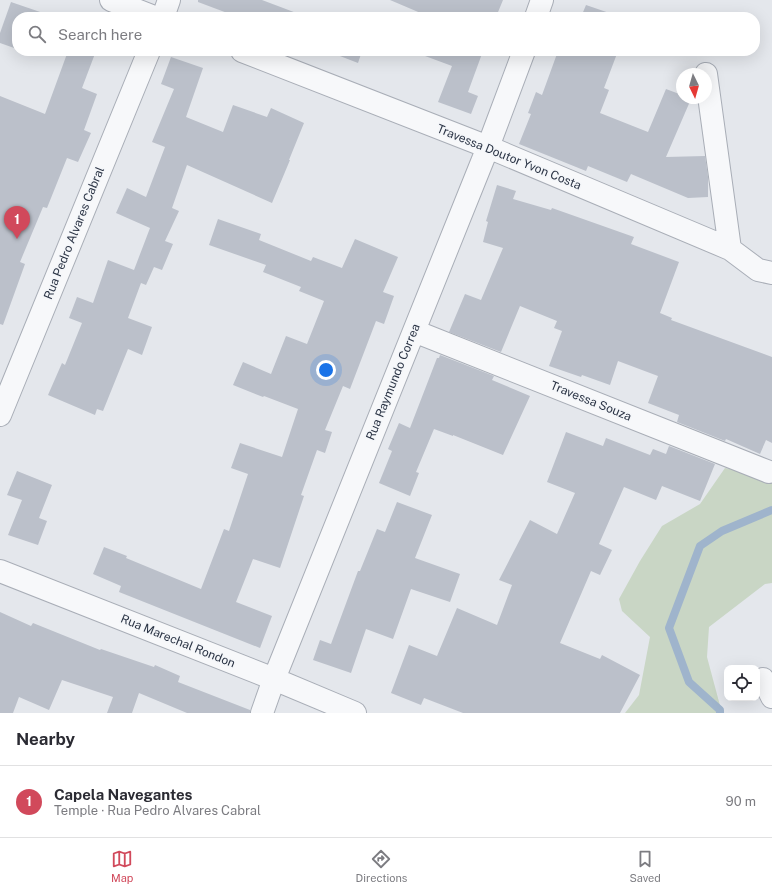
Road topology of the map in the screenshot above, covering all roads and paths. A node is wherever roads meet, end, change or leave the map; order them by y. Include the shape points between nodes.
1 (111, 0) edge
2 (169, 0) edge
3 (542, 0) edge
4 (141, 12) edge
5 (165, 12) edge
6 (538, 12) edge
7 (147, 56) edge
8 (255, 56) edge
9 (522, 56) edge
10 (710, 104) edge
11 (488, 147) junction
12 (730, 249) junction
13 (772, 273) edge
14 (414, 331) junction
15 (0, 415) edge
16 (769, 472) dead end
17 (0, 571) edge
18 (274, 679) junction
19 (262, 713) edge
20 (355, 713) edge

1 - 4 street
2 - 5 street
3 - 6 street
7 - 15 street, Rua Pedro Alvares Cabral
8 - 11 street, Travessa Doutor Yvon Costa
9 - 11 street, Rua Raymundo Correa
10 - 12 street
11 - 12 street, Travessa Doutor Yvon Costa
11 - 14 street, Rua Raymundo Correa
12 - 13 street, Travessa Doutor Yvon Costa via 758,270
14 - 16 street, Travessa Souza
14 - 18 street, Rua Raymundo Correa
17 - 18 street, Rua Marechal Rondon
18 - 19 street, Rua Raymundo Correa
18 - 20 street, Rua Marechal Rondon

